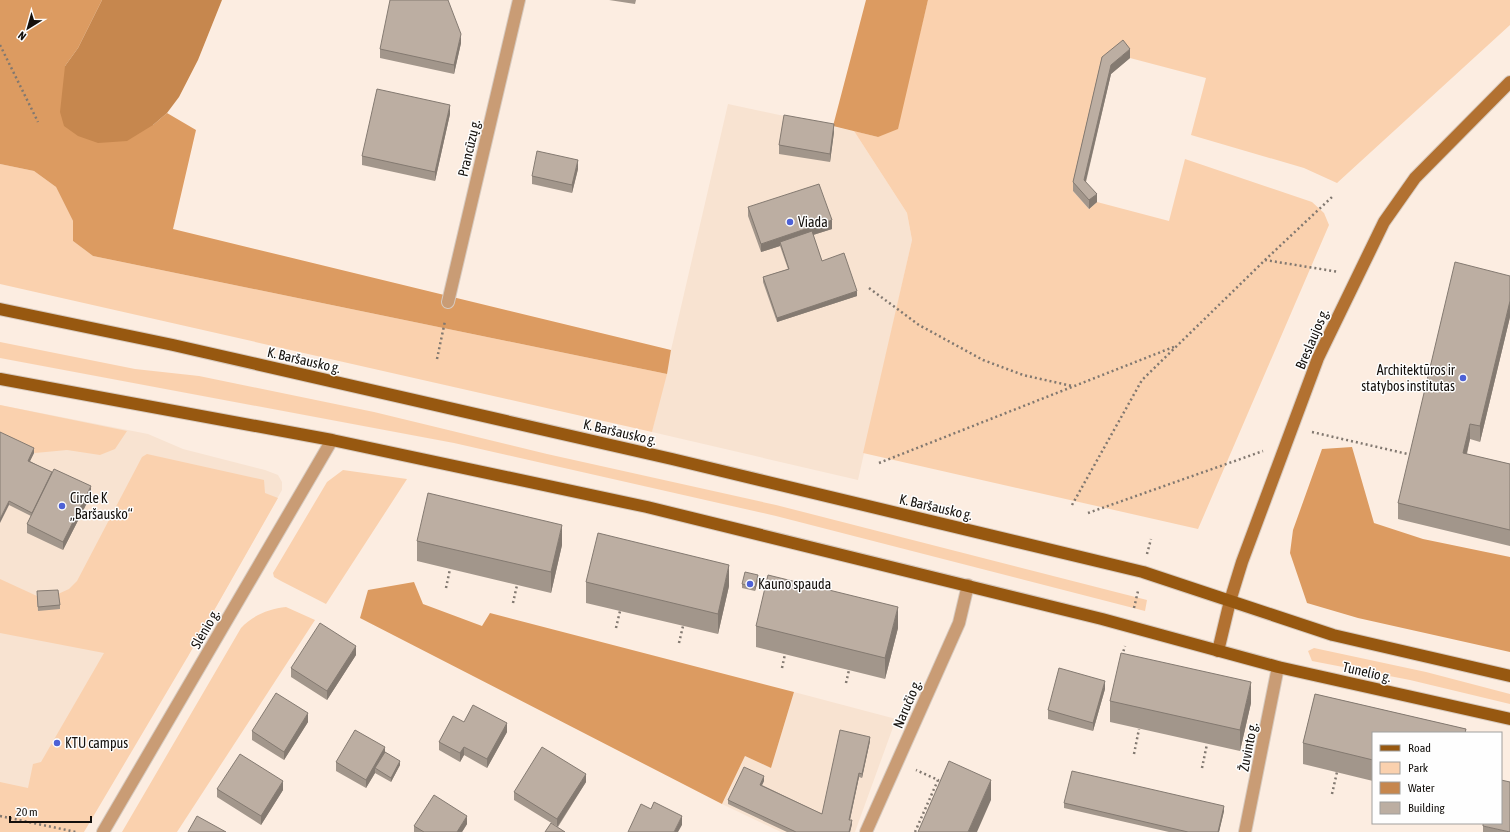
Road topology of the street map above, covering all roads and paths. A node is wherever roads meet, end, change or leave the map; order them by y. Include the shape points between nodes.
1 (519, 0) edge
2 (0, 45) edge
3 (1510, 82) edge
4 (38, 122) dead end
5 (1332, 197) dead end
6 (1265, 260) junction
7 (1357, 276) junction
8 (869, 288) dead end
9 (448, 302) joint
10 (0, 308) edge
11 (1178, 345) junction
12 (437, 359) dead end
13 (0, 379) edge
14 (1073, 386) junction
15 (1292, 428) junction
16 (332, 440) junction
17 (1287, 442) junction
18 (1413, 455) edge
19 (879, 463) dead end
20 (1072, 505) dead end
21 (1088, 513) dead end
22 (1151, 538) dead end
23 (450, 569) edge
24 (1143, 572) junction
25 (517, 585) edge
26 (968, 585) junction
27 (446, 588) dead end
28 (1230, 601) junction
29 (513, 604) dead end
30 (620, 611) edge
31 (682, 626) edge
32 (1129, 626) junction
33 (616, 628) dead end
34 (679, 643) dead end
35 (1218, 651) junction
36 (785, 654) edge
37 (1121, 661) edge
38 (1278, 667) junction
39 (782, 668) dead end
40 (849, 670) edge
41 (1510, 676) edge
42 (846, 683) dead end
43 (1510, 719) edge
44 (1139, 729) edge
45 (1208, 744) edge
46 (1134, 754) dead end
47 (899, 762) junction
48 (1202, 768) dead end
49 (1337, 772) edge
50 (1332, 794) dead end
51 (0, 816) edge
52 (76, 832) edge
53 (103, 832) edge
54 (866, 832) edge
55 (915, 832) edge
56 (1245, 832) edge

1 - 9 street, Prancūzų g.
2 - 4 path
3 - 7 street, Breslaujos g. via 1415,178 1384,222
5 - 6 path
6 - 7 path
6 - 11 path
7 - 15 street, Breslaujos g. via 1318,358
8 - 14 path via 918,325 983,360 1023,375
9 - 12 path
10 - 24 main road, K. Baršausko g. via 656,455
11 - 14 path
11 - 20 path via 1142,380
13 - 16 main road
14 - 19 path
15 - 17 street, Breslaujos g.
15 - 18 path
16 - 26 main road via 647,507
16 - 53 street, Slėnio g.
17 - 21 path
17 - 28 street, Breslaujos g.
22 - 24 path
23 - 27 path
24 - 28 main road, K. Baršausko g.
24 - 32 path
25 - 29 path
26 - 32 main road
26 - 47 street, Naručio g. via 959,623
28 - 35 street, Breslaujos g.
28 - 41 main road, Tunelio g. via 1333,635
30 - 33 path
31 - 34 path
32 - 35 main road
32 - 37 path
35 - 38 main road, Tunelio g.
36 - 39 path
38 - 43 main road, Tunelio g.
38 - 56 street, Žuvinto g.
40 - 42 path
44 - 46 path
45 - 48 path
47 - 54 street, Naručio g.
47 - 55 path via 938,780
49 - 50 path
51 - 52 path

